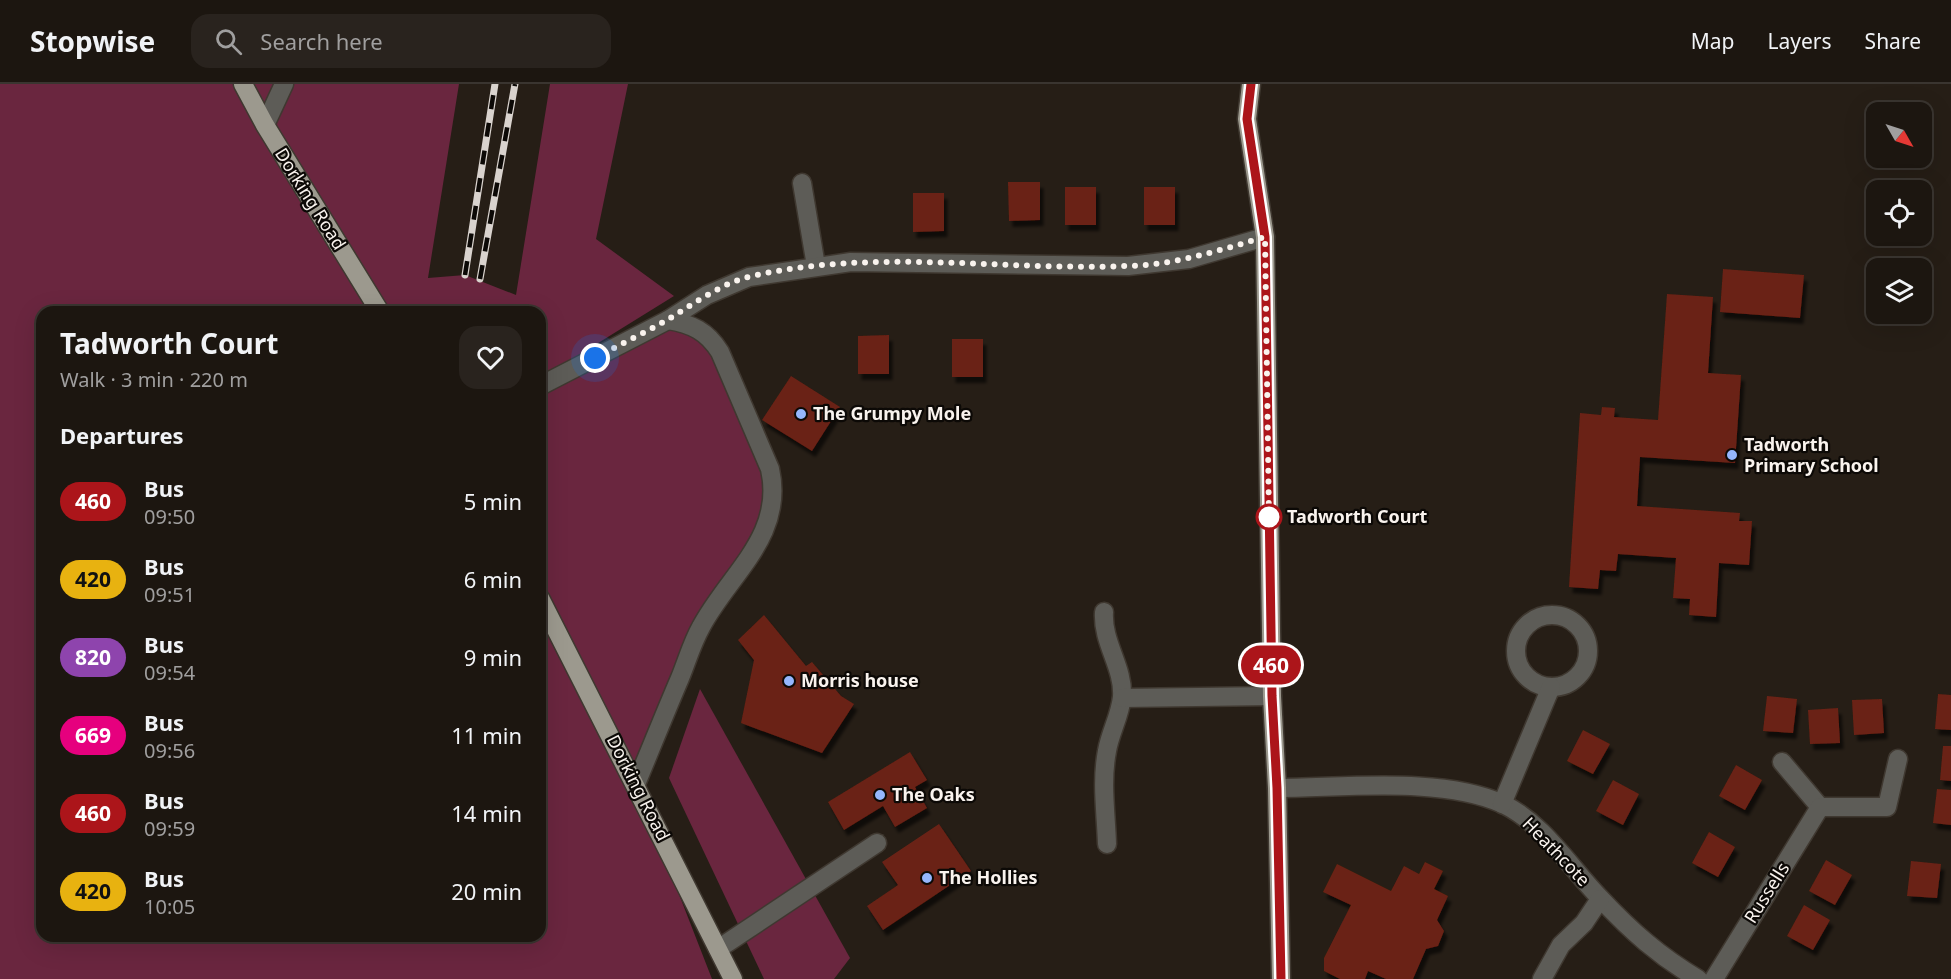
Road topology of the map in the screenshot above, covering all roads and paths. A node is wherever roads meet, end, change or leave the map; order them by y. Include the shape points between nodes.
1 (243, 84) edge
2 (284, 84) edge
3 (1251, 84) edge
4 (264, 125) junction
5 (802, 183) dead end
6 (1265, 237) junction
7 (816, 266) junction
8 (376, 306) edge
9 (668, 320) junction
10 (546, 383) edge
11 (546, 610) edge
12 (1104, 612) dead end
13 (1551, 687) dead end
14 (1272, 696) junction
15 (1122, 698) junction
16 (1898, 759) dead end
17 (1782, 762) dead end
18 (636, 784) junction
19 (1277, 788) junction
20 (1502, 804) junction
21 (1820, 807) junction
22 (877, 843) dead end
23 (1107, 844) dead end
24 (1600, 899) junction
25 (718, 949) junction
26 (733, 979) edge
27 (1281, 979) edge
28 (1542, 979) edge
29 (1698, 979) edge
30 (1714, 979) edge

1 - 4 main road, Dorking Road
2 - 4 street
3 - 6 main road via 1247,119
4 - 8 main road, Dorking Road
5 - 7 street
6 - 7 street via 1189,259 1128,266 863,262
6 - 14 main road
7 - 9 street via 749,277 706,295
9 - 10 street
9 - 18 street via 699,328 712,338 775,488 765,528 749,558 701,626
11 - 18 main road, Dorking Road
12 - 15 street via 1103,629 1117,662
13 - 20 street
14 - 15 street
14 - 19 main road
15 - 23 street via 1104,774
16 - 21 street via 1887,807
17 - 21 street
18 - 25 main road, Dorking Road
19 - 20 street, Heathcote via 1436,787
19 - 27 main road
20 - 24 street, Heathcote via 1552,842
21 - 30 street, Russells
22 - 25 street
24 - 28 street via 1584,923 1561,945
24 - 29 street, Heathcote via 1654,951
25 - 26 main road, Dorking Road

